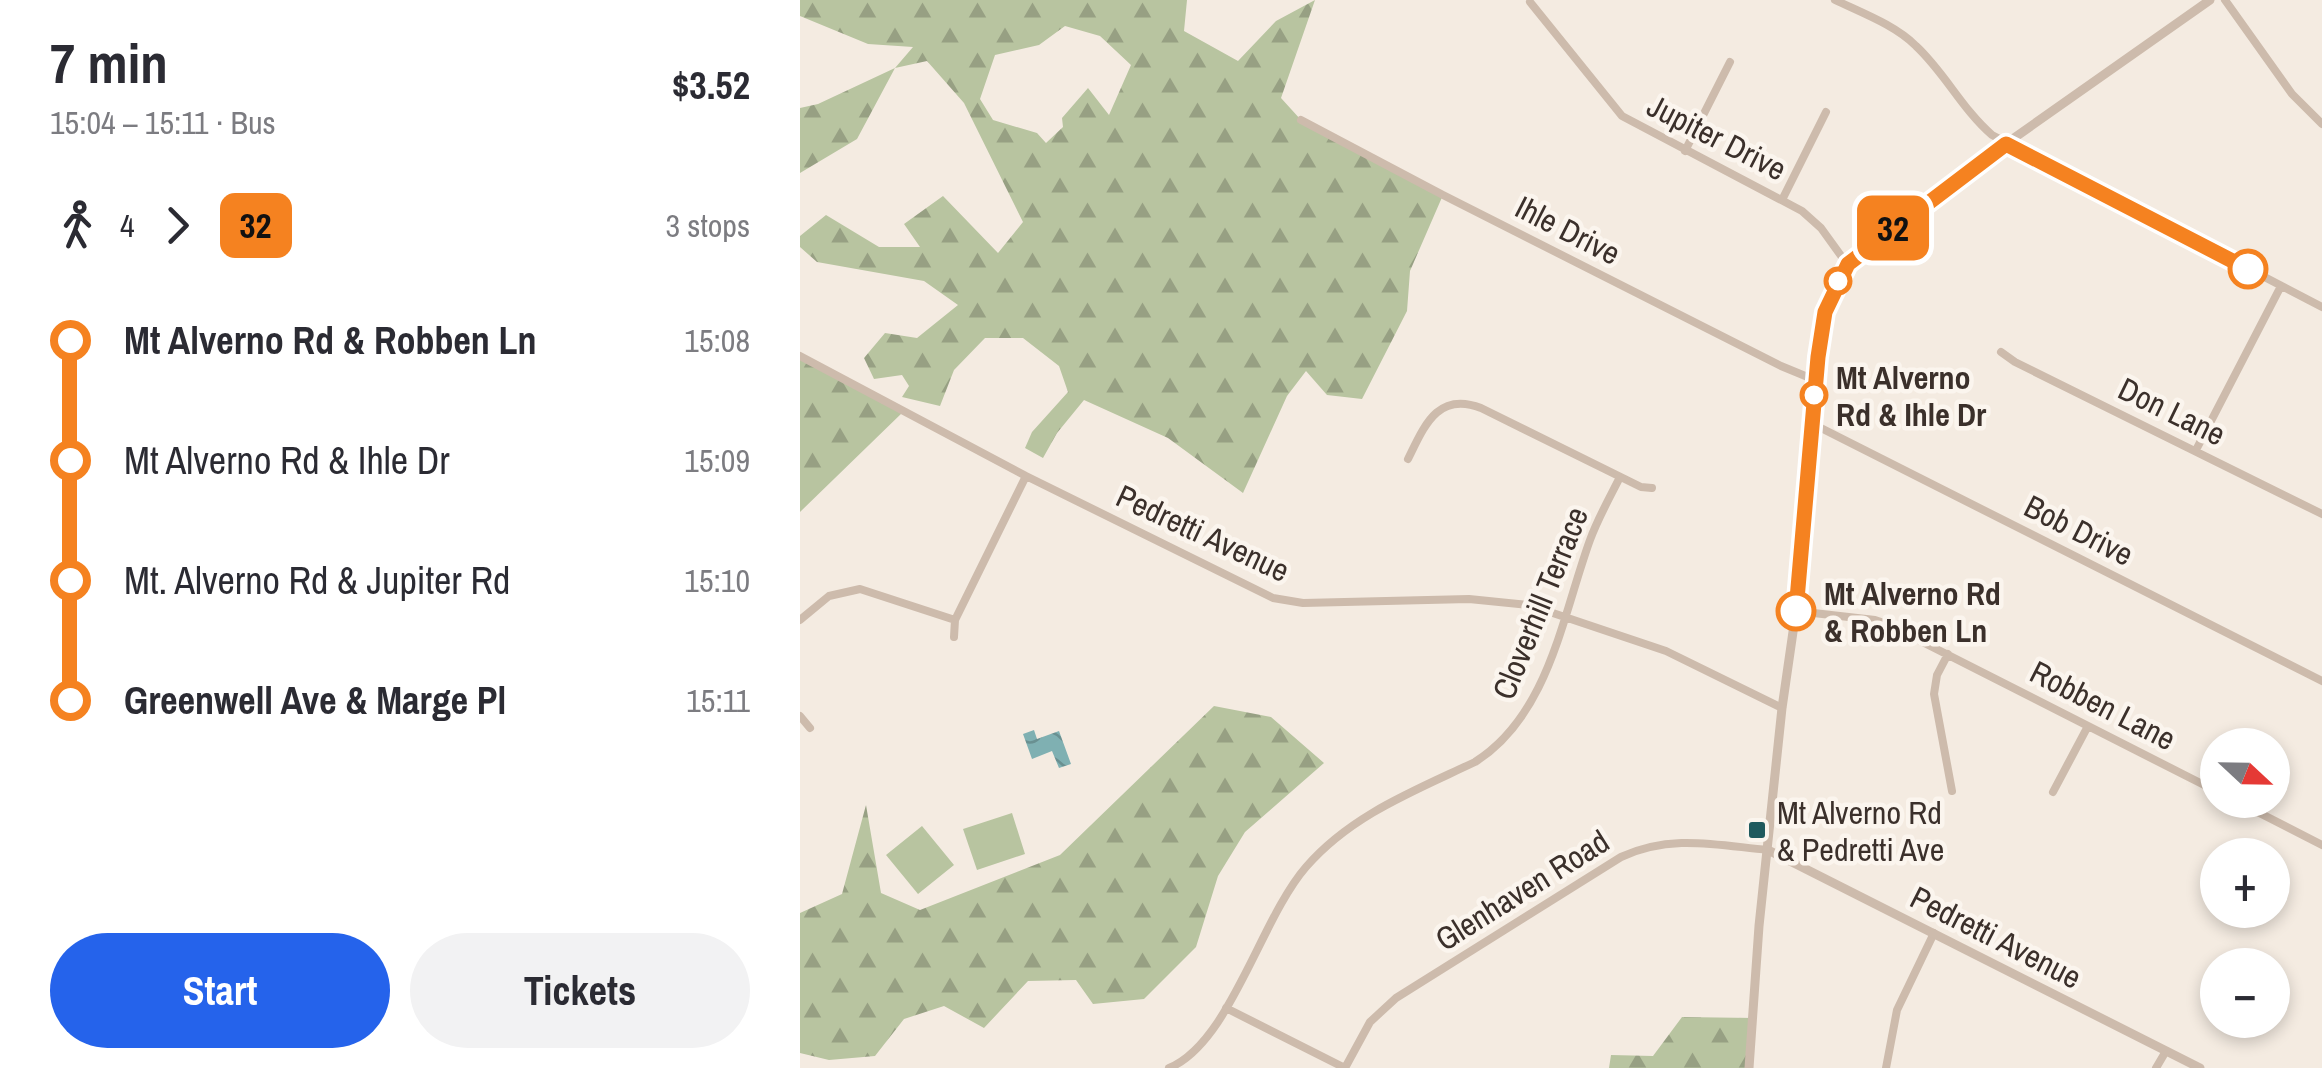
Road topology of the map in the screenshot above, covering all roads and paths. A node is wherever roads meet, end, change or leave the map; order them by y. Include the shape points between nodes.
1 (1835, 0) edge
2 (2210, 0) edge
3 (2224, 0) edge
4 (1530, 2) edge
5 (1730, 62) dead end
6 (1826, 112) dead end
7 (1301, 120) dead end
8 (2322, 124) edge
9 (2006, 144) junction
10 (1685, 151) junction
11 (1782, 200) junction
12 (1848, 264) junction
13 (2281, 286) junction
14 (2322, 307) edge
15 (2001, 352) dead end
16 (800, 356) edge
17 (1815, 380) junction
18 (1812, 424) junction
19 (2196, 450) junction
20 (1408, 459) dead end
21 (1026, 476) junction
22 (1620, 477) junction
23 (1652, 488) dead end
24 (2322, 514) edge
25 (1796, 611) junction
26 (1564, 618) junction
27 (800, 620) edge
28 (956, 620) junction
29 (954, 638) dead end
30 (1948, 654) junction
31 (2322, 681) edge
32 (1782, 708) junction
33 (800, 716) edge
34 (2088, 726) junction
35 (810, 728) dead end
36 (2200, 783) edge
37 (1952, 791) dead end
38 (2053, 792) dead end
39 (2269, 818) edge
40 (2322, 845) edge
41 (1768, 850) junction
42 (1934, 933) junction
43 (1226, 1008) junction
44 (2166, 1051) junction
45 (1170, 1068) edge
46 (1345, 1068) edge
47 (1749, 1068) edge
48 (1886, 1068) edge
49 (2156, 1068) edge
50 (2200, 1068) edge

1 - 9 street via 1911,41 1982,126
2 - 9 street
3 - 8 street
4 - 10 street, Jupiter Drive via 1613,108
5 - 10 street
6 - 11 street
7 - 17 street, Ihle Drive
9 - 12 street
9 - 13 street
10 - 11 street, Jupiter Drive
11 - 12 street, Jupiter Drive via 1812,218
12 - 17 street via 1825,312
13 - 14 street
13 - 19 street
15 - 19 street, Don Lane
16 - 21 street, Pedretti Avenue
17 - 18 street
18 - 25 street
18 - 31 street, Bob Drive
19 - 24 street, Don Lane
20 - 22 street, Cloverhill Terrace via 1431,417 1465,403
21 - 26 street, Pedretti Avenue via 1273,598 1494,600
21 - 28 street
22 - 23 street, Cloverhill Terrace
22 - 26 street, Cloverhill Terrace
25 - 30 street, Robben Lane via 1874,620
25 - 32 street
26 - 32 street, Pedretti Avenue via 1666,651
26 - 43 street, Cloverhill Terrace via 1524,715 1502,742 1375,810 1319,853 1276,909
27 - 28 street via 829,596 860,590
28 - 29 street
30 - 34 street, Robben Lane
30 - 37 street via 1934,694
32 - 41 street
33 - 35 street
34 - 36 street, Robben Lane
34 - 38 street
39 - 40 street
41 - 42 street, Pedretti Avenue
41 - 46 street, Glenhaven Road via 1674,842 1621,857 1396,998 1370,1022
41 - 47 street
42 - 44 street, Pedretti Avenue
42 - 48 street via 1897,1010
43 - 45 street, Cloverhill Terrace via 1198,1050
43 - 46 street
44 - 49 street
44 - 50 street, Pedretti Avenue

